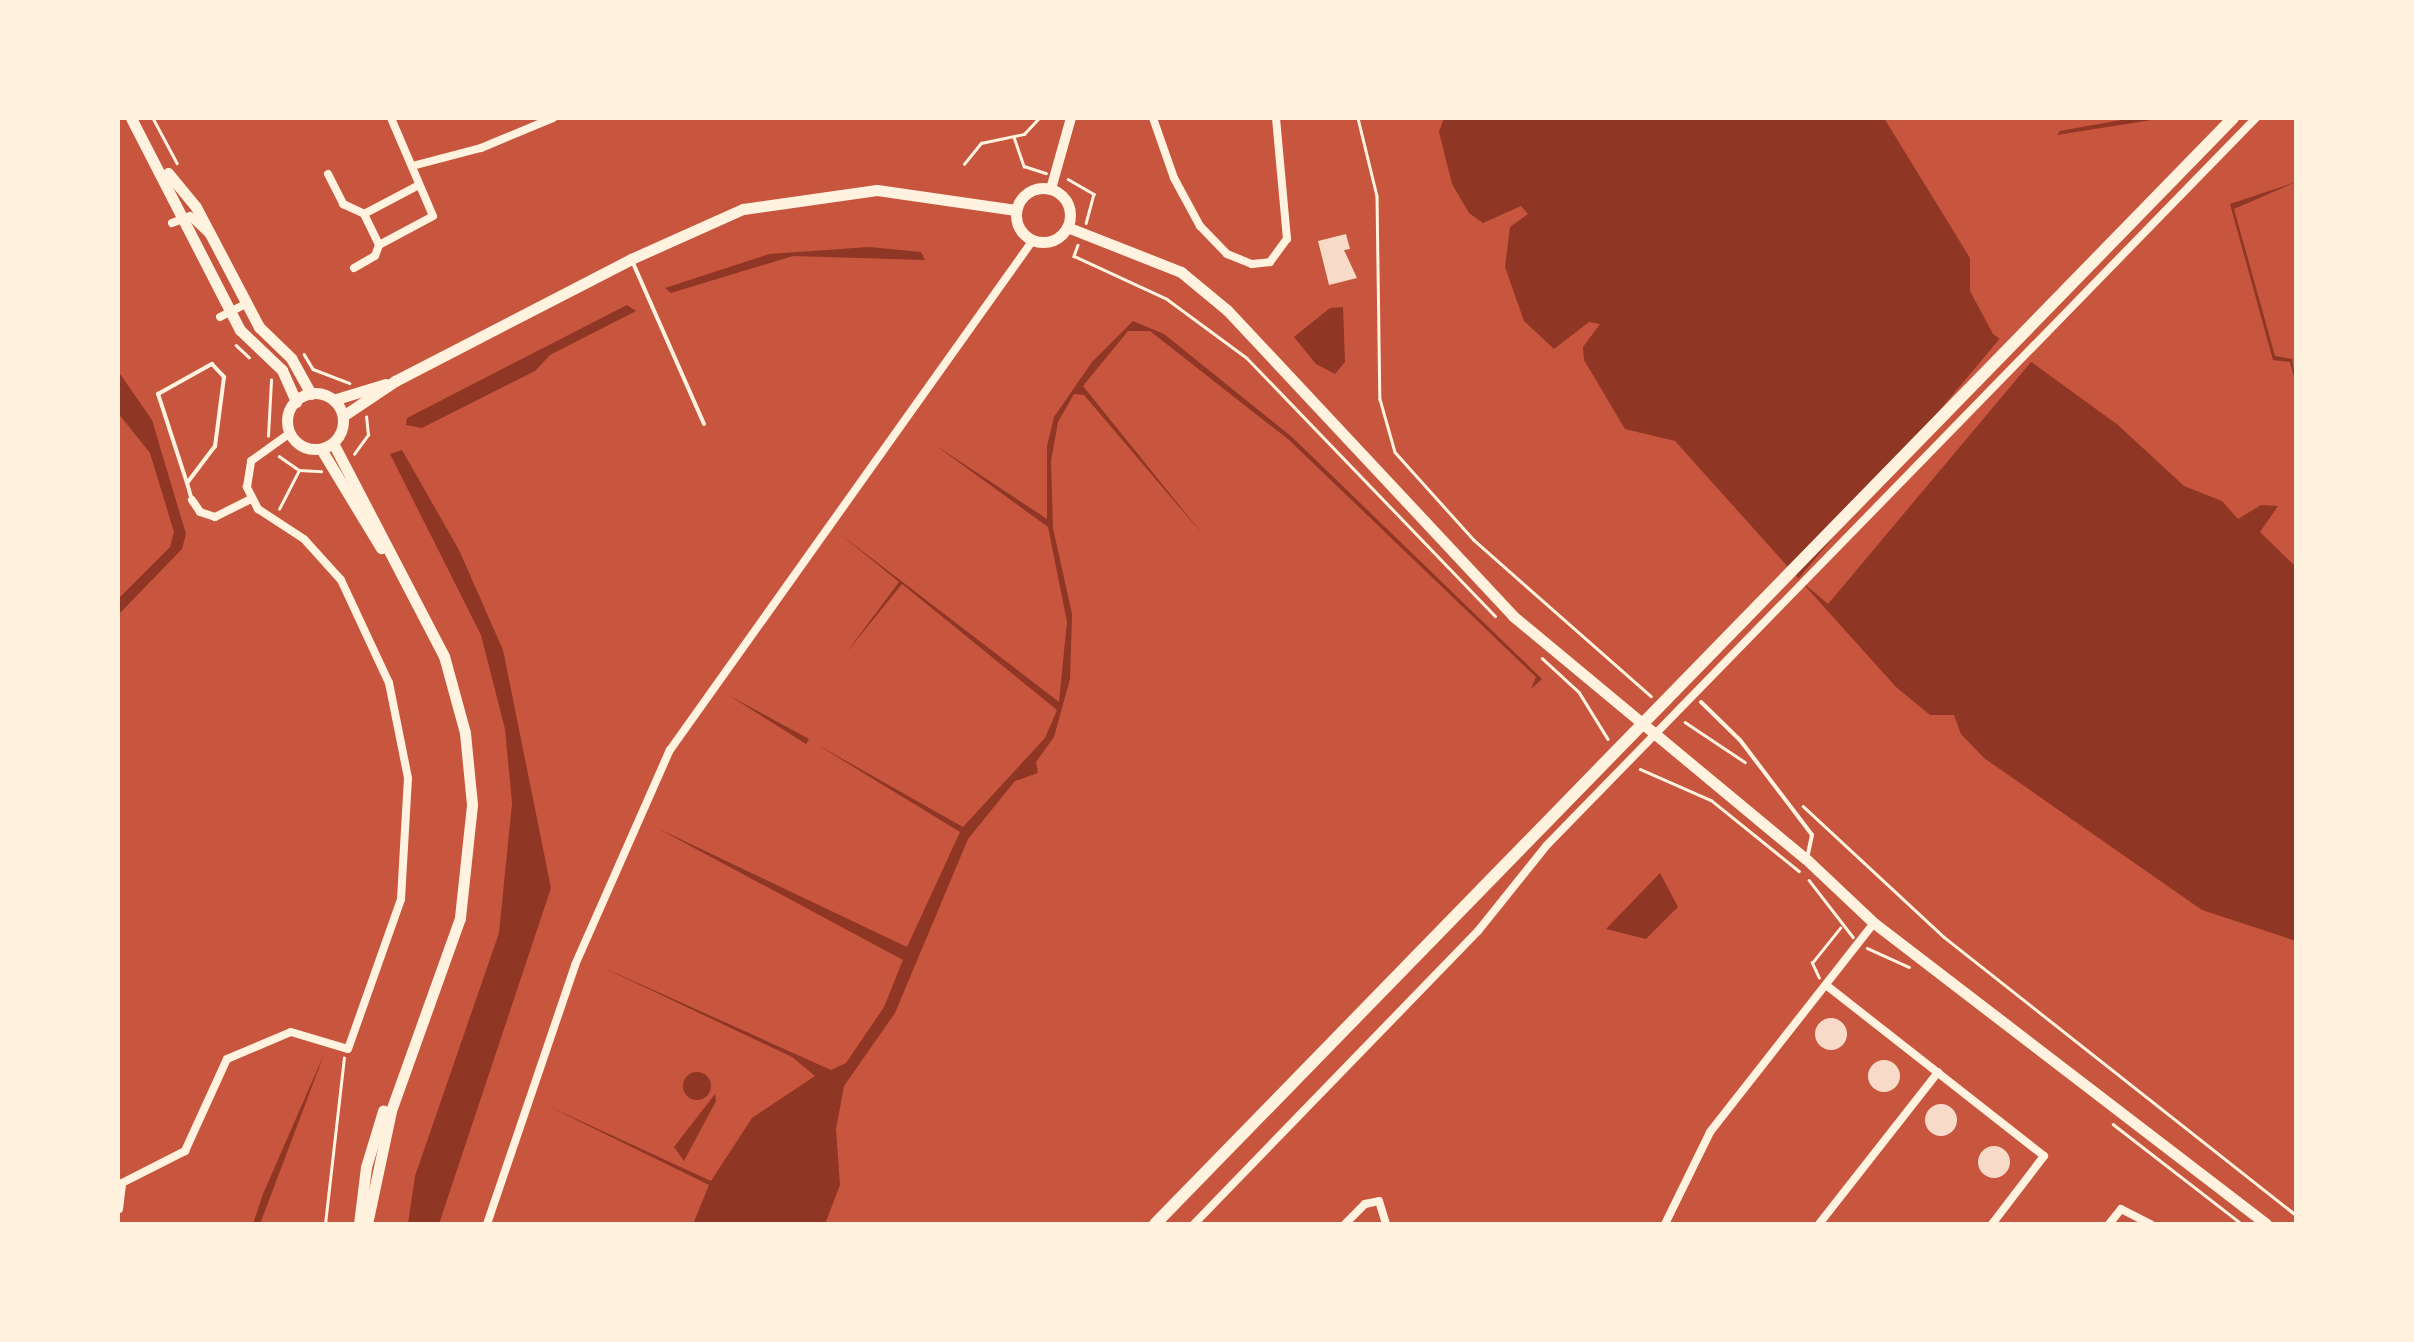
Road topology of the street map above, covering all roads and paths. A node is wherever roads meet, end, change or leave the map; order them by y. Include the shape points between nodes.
1 (131, 118) edge
2 (140, 118) edge
3 (391, 118) edge
4 (553, 118) edge
5 (1038, 118) edge
6 (1071, 118) edge
7 (1153, 118) edge
8 (1276, 118) edge
9 (1358, 118) edge
10 (2233, 118) edge
11 (2256, 118) edge
12 (964, 164) dead end
13 (416, 165) junction
14 (328, 174) dead end
15 (417, 186) junction
16 (1051, 189) junction
17 (1016, 210) junction
18 (364, 214) junction
19 (177, 221) junction
20 (1068, 226) junction
21 (207, 235) junction
22 (1033, 240) junction
23 (379, 244) junction
24 (630, 259) junction
25 (354, 268) dead end
26 (246, 304) junction
27 (226, 314) junction
28 (314, 369) dead end
29 (395, 381) junction
30 (1281, 392) dead end
31 (354, 393) junction
32 (311, 394) junction
33 (333, 400) junction
34 (296, 402) junction
35 (360, 406) junction
36 (343, 416) junction
37 (704, 424) dead end
38 (290, 433) junction
39 (327, 446) junction
40 (338, 464) junction
41 (187, 483) junction
42 (250, 498) junction
43 (192, 500) joint
44 (273, 520) junction
45 (1508, 628) dead end
46 (1536, 653) dead end
47 (1701, 702) dead end
48 (1661, 704) dead end
49 (1676, 715) dead end
50 (1619, 749) dead end
51 (1630, 760) dead end
52 (1766, 775) junction
53 (1800, 804) dead end
54 (1806, 858) junction
55 (1796, 868) dead end
56 (1874, 923) junction
57 (1841, 926) dead end
58 (1826, 985) junction
59 (348, 1049) junction
60 (1938, 1072) junction
61 (119, 1194) edge
62 (120, 1208) edge
63 (2296, 1215) edge
64 (325, 1224) edge
65 (359, 1224) edge
66 (367, 1224) edge
67 (486, 1224) edge
68 (1155, 1224) edge
69 (1194, 1224) edge
70 (1345, 1224) edge
71 (1386, 1224) edge
72 (1665, 1224) edge
73 (1819, 1224) edge
74 (1992, 1224) edge
75 (2110, 1224) edge
76 (2150, 1224) edge
77 (2266, 1224) edge

1 - 19 main road
2 - 21 main road
3 - 13 street
4 - 13 street via 482,148
5 - 12 path via 1019,136 981,143
6 - 16 street
7 - 8 street via 1200,226 1227,254 1252,264 1270,262 1288,239
9 - 48 path via 1377,196 1380,399 1395,452 1486,551
10 - 68 main road
11 - 69 street via 1570,821 1478,930
13 - 15 street
14 - 18 street via 343,204
15 - 18 street
15 - 23 street via 433,216
16 - 17 main road via 1032,190
16 - 20 main road via 1067,202
17 - 22 main road via 1018,226
17 - 24 main road via 904,192 824,193 717,218
18 - 23 street
19 - 21 street via 192,217
19 - 27 main road
20 - 22 main road via 1056,239
20 - 54 main road via 1168,266 1227,310 1513,616
21 - 26 main road
22 - 67 street via 670,750 569,980
23 - 25 street via 375,256
24 - 29 main road
24 - 37 lane
26 - 27 street
26 - 32 main road
27 - 34 main road via 282,370
28 - 31 path via 347,379
29 - 31 main road
29 - 35 main road
30 - 45 path
31 - 33 main road
32 - 33 main road
32 - 34 main road
33 - 36 main road
34 - 38 main road
35 - 36 main road
35 - 40 path via 368,435
36 - 39 main road
38 - 39 main road via 305,447
38 - 42 street via 251,461
39 - 40 main road
40 - 44 path via 298,470
40 - 65 main road via 431,643 454,714 464,806 452,918 383,1110
40 - 66 main road via 444,656 463,722 472,805 460,918 391,1110
41 - 41 lane via 215,446 224,377 212,364 158,394
41 - 43 lane
42 - 43 street via 215,517
42 - 44 street
44 - 59 street via 304,539 341,580 383,669 404,742 408,806 400,899
46 - 50 path via 1580,692
47 - 52 lane
49 - 52 path
51 - 55 path via 1650,777 1722,807
52 - 54 lane via 1814,839
53 - 63 path via 1944,937
54 - 56 main road
56 - 58 street
56 - 77 main road
57 - 58 path via 1812,963
58 - 60 street
58 - 72 street via 1710,1132
59 - 61 street via 290,1032 227,1060 185,1151 122,1183
59 - 64 path via 338,1072
60 - 73 street
60 - 74 street via 2044,1156
61 - 62 street
70 - 71 street via 1379,1201
75 - 76 street via 2121,1209

